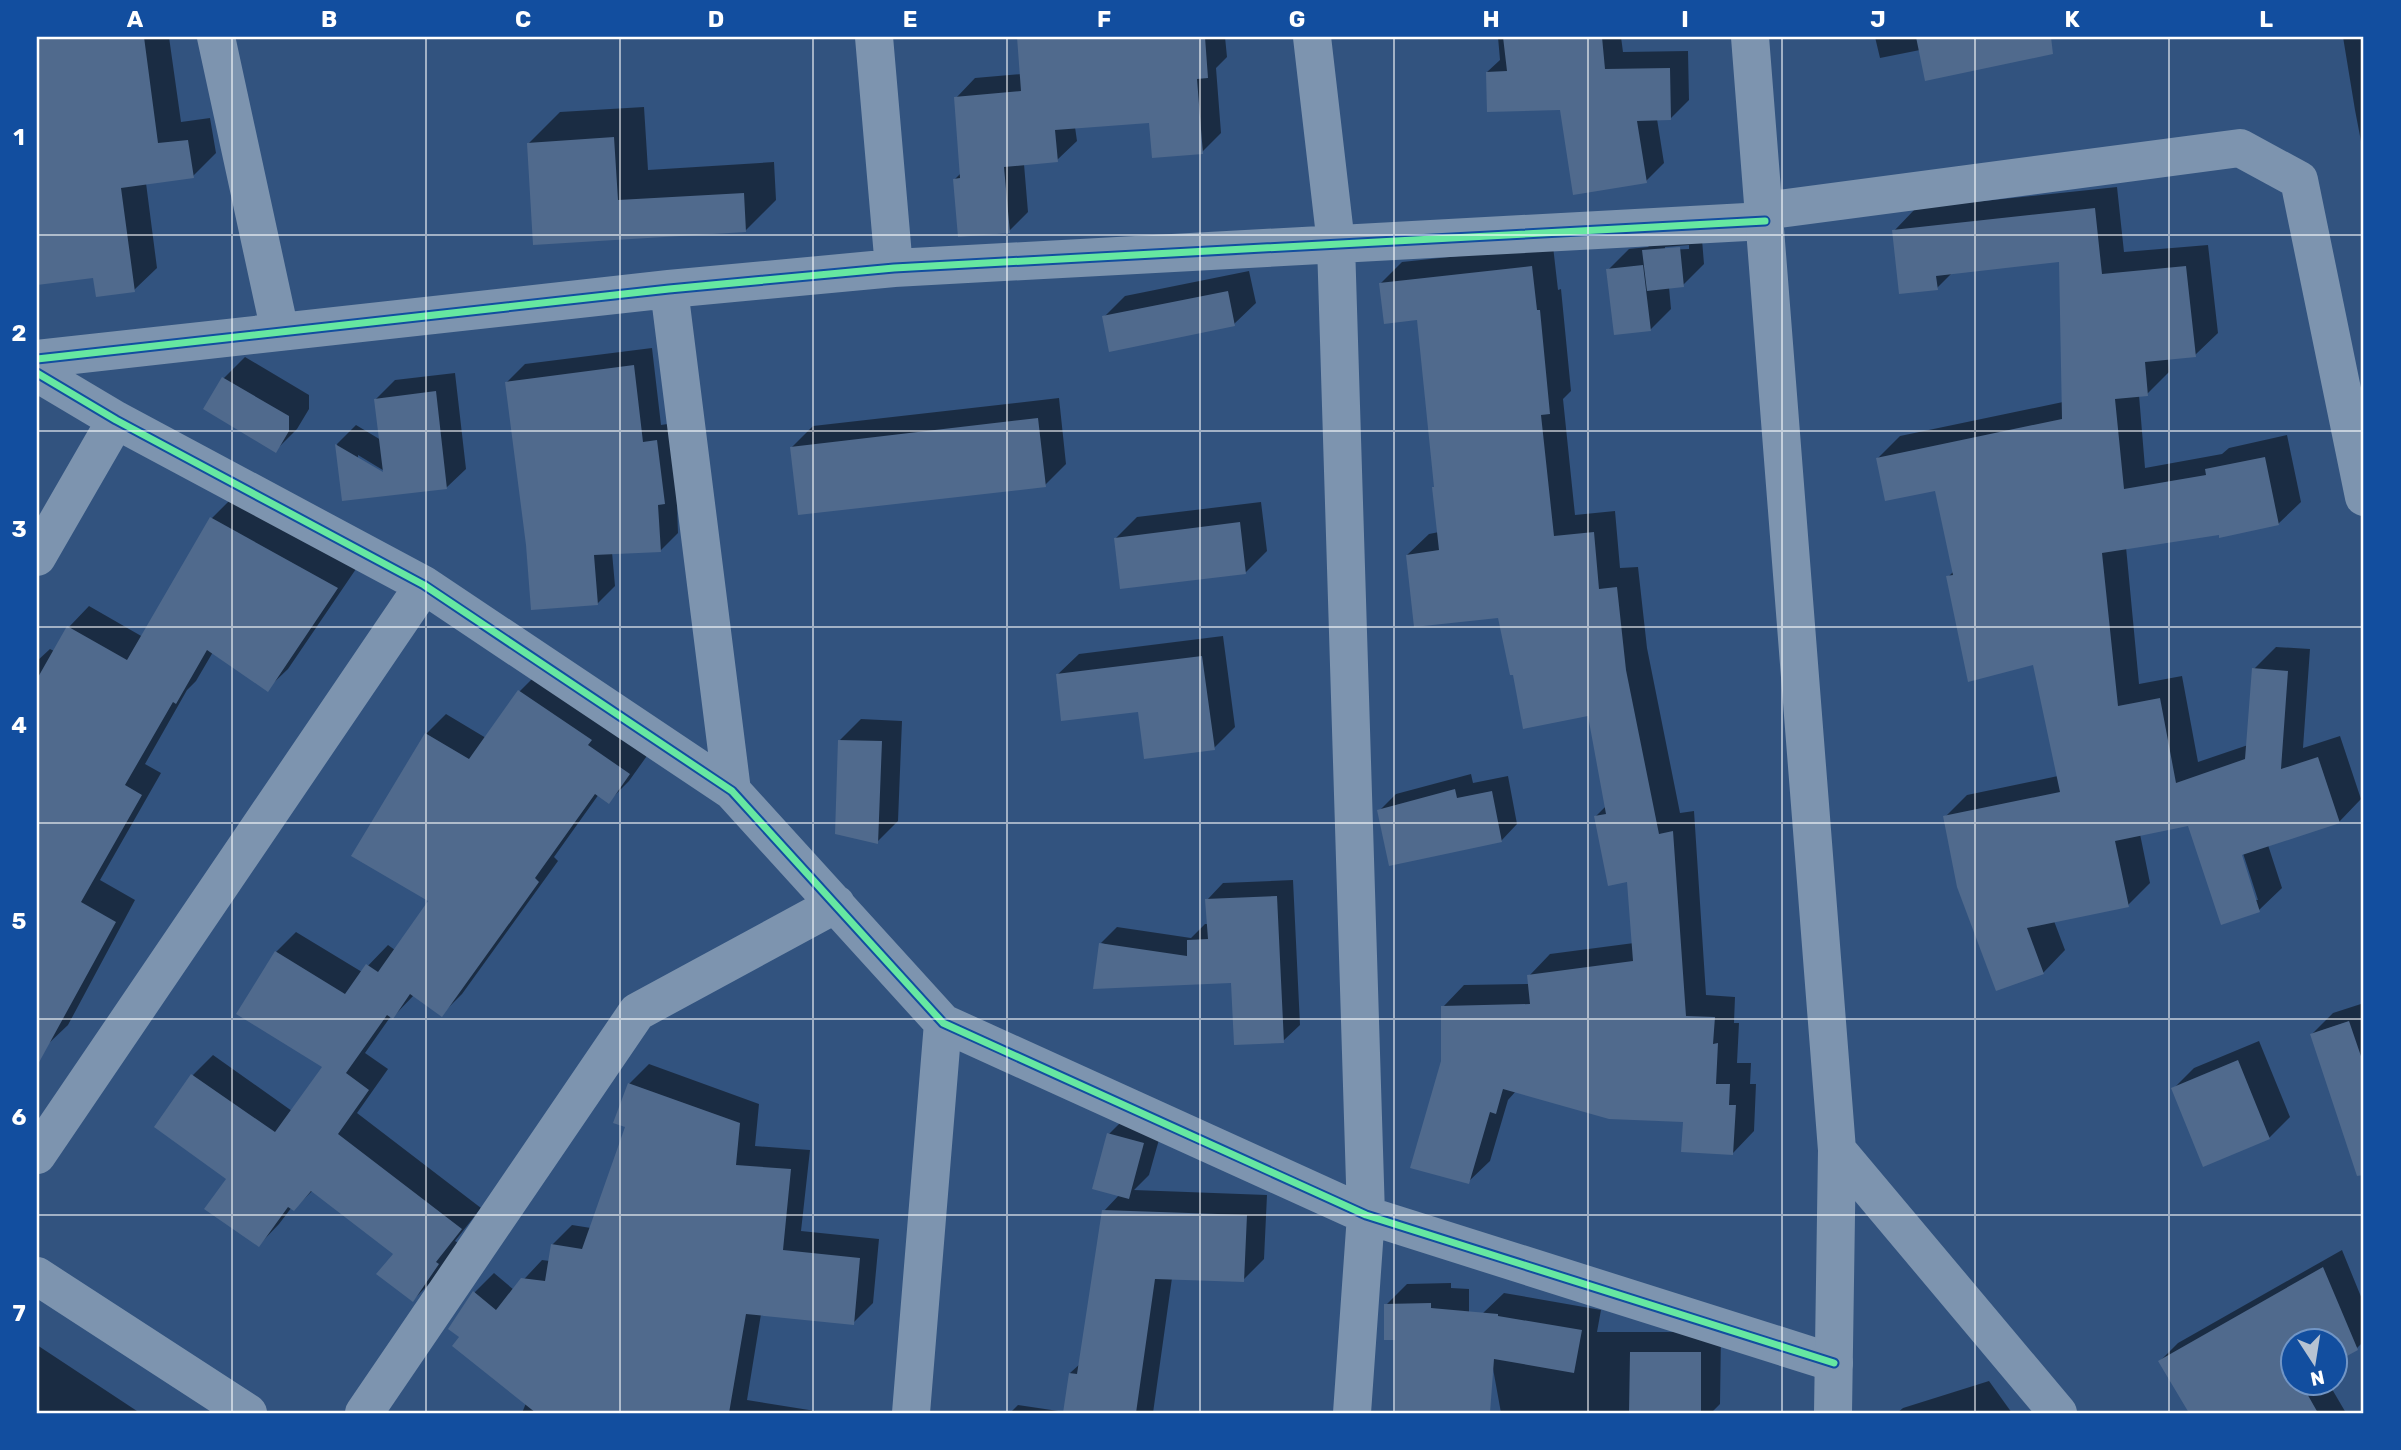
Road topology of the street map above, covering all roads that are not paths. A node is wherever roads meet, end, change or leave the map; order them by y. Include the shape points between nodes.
1 (216, 37) edge
2 (874, 37) edge
3 (1312, 37) edge
4 (1750, 37) edge
5 (1764, 216) junction
6 (1336, 244) junction
7 (894, 268) junction
8 (669, 289) junction
9 (280, 332) junction
10 (37, 359) edge
11 (37, 373) edge
12 (116, 419) junction
13 (2364, 497) edge
14 (37, 557) edge
15 (424, 585) junction
16 (732, 790) junction
17 (835, 904) junction
18 (943, 1023) junction
19 (1837, 1150) junction
20 (37, 1155) edge
21 (1366, 1215) junction
22 (37, 1276) edge
23 (1834, 1363) junction
24 (248, 1413) edge
25 (364, 1413) edge
26 (911, 1413) edge
27 (1352, 1413) edge
28 (1833, 1413) edge
29 (2057, 1413) edge

1 - 9 street
2 - 7 street
3 - 6 street
4 - 5 street
5 - 6 street
5 - 13 street via 2241,148 2299,180
5 - 19 street
6 - 7 street
6 - 21 street
7 - 8 street
8 - 9 street
8 - 16 street
9 - 10 street
11 - 12 street
12 - 14 street
12 - 15 street
15 - 16 street
15 - 20 street
16 - 17 street
17 - 18 street
17 - 25 street via 638,1012
18 - 21 street
18 - 26 street
19 - 23 street
19 - 29 street
21 - 23 street
21 - 27 street
22 - 24 street
23 - 28 street

